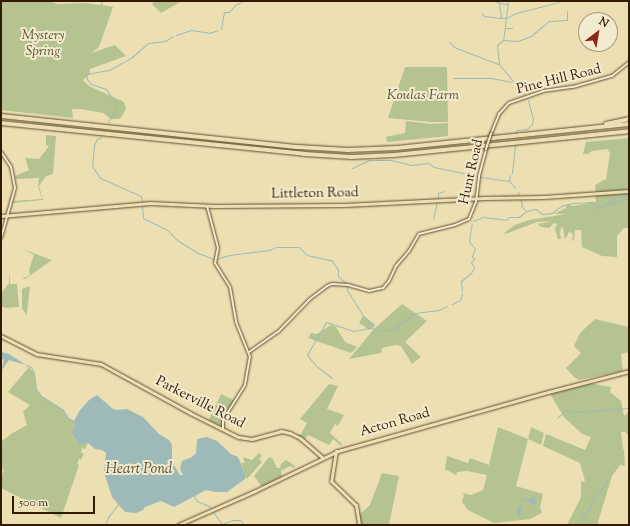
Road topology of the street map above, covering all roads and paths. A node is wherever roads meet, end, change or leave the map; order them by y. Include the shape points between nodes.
1 (629, 62) edge
2 (1, 116) edge
3 (496, 119) joint
4 (629, 119) edge
5 (1, 123) edge
6 (629, 124) edge
7 (586, 128) junction
8 (629, 132) edge
9 (1, 152) edge
10 (629, 191) edge
11 (477, 198) junction
12 (207, 206) junction
13 (7, 215) junction
14 (1, 216) edge
15 (1, 238) edge
16 (1, 336) edge
17 (253, 350) junction
18 (249, 352) junction
19 (250, 356) junction
20 (629, 371) edge
21 (222, 423) junction
22 (219, 426) junction
23 (223, 429) junction
24 (336, 451) junction
25 (324, 457) junction
26 (334, 461) junction
27 (178, 525) edge
28 (359, 525) edge

1 - 3 street, Pine Hill Road via 612,76 569,88 541,92 510,103
2 - 7 highway via 338,150 384,149
3 - 11 street, Hunt Road, bridge via 479,176
4 - 7 highway
5 - 8 highway via 310,155 352,157
6 - 7 highway
9 - 13 street via 11,167 15,184
10 - 11 main road, Littleton Road via 544,197
11 - 12 main road, Littleton Road via 344,205
11 - 17 street, Hunt Road via 468,220 419,234 384,287 369,290 328,285 315,294 278,332
12 - 13 main road, Littleton Road via 150,203
12 - 18 street via 218,248 215,263 230,287 236,322
13 - 14 main road, Littleton Road
13 - 15 street
16 - 22 main road, Parkerville Road via 36,354 95,362
17 - 18 street, Hunt Road
17 - 19 street, Hunt Road
18 - 19 street
19 - 21 street via 245,385
20 - 24 main road, Acton Road
21 - 22 street
21 - 23 street
22 - 23 main road, Parkerville Road
23 - 25 main road, Parkerville Road via 248,439 281,431 298,437
24 - 25 main road, Acton Road
24 - 26 main road
25 - 26 main road
25 - 27 main road, Acton Road via 244,497
26 - 28 main road via 331,481 356,505

